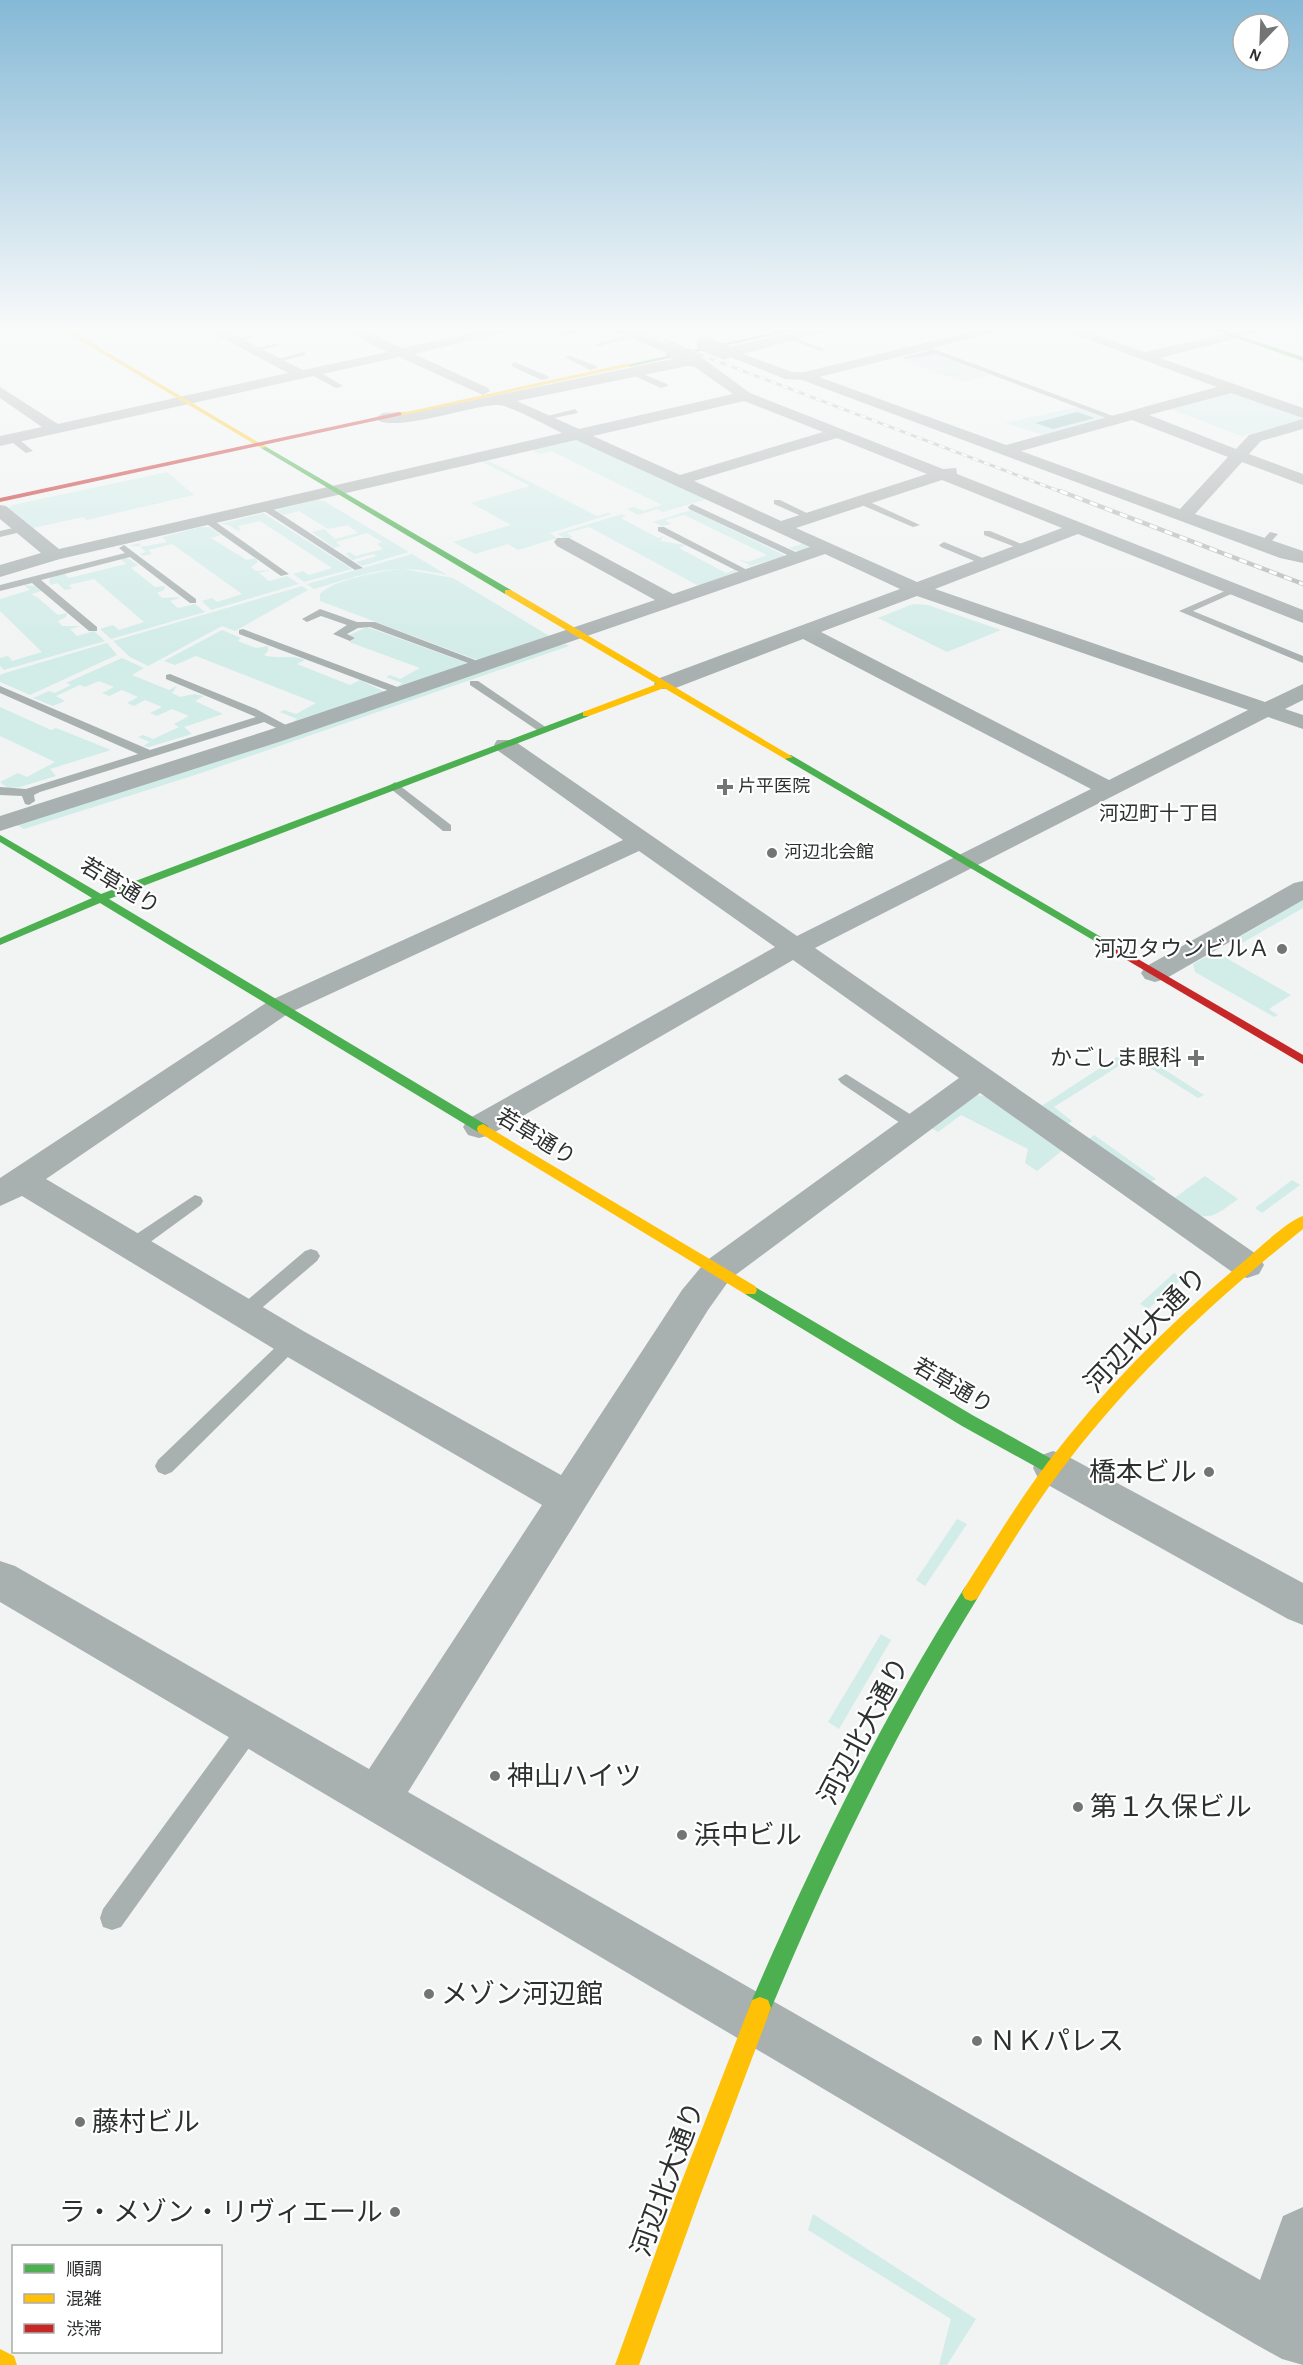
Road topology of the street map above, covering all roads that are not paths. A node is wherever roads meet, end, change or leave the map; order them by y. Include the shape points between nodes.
1 (22, 436) edge
2 (247, 436) edge
3 (296, 436) edge
4 (569, 436) edge
5 (584, 436) edge
6 (827, 436) edge
7 (847, 436) edge
8 (968, 436) edge
9 (1054, 436) edge
10 (1189, 436) edge
11 (1261, 436) edge
12 (6, 440) edge
13 (260, 444) junction
14 (29, 450) dead end
15 (1005, 450) junction
16 (1022, 456) junction
17 (1239, 456) junction
18 (987, 464) dead end
19 (969, 467) dead end
20 (943, 474) junction
21 (680, 480) junction
22 (1303, 480) edge
23 (337, 491) junction
24 (0, 500) edge
25 (860, 501) junction
26 (777, 502) dead end
27 (264, 507) junction
28 (692, 507) dead end
29 (0, 510) edge
30 (1183, 516) junction
31 (811, 517) junction
32 (207, 520) junction
33 (916, 525) dead end
34 (780, 527) junction
35 (22, 528) junction
36 (1079, 528) junction
37 (661, 529) dead end
38 (987, 533) dead end
39 (0, 534) edge
40 (677, 537) junction
41 (666, 541) dead end
42 (116, 542) junction
43 (944, 545) dead end
44 (826, 548) junction
45 (1026, 548) junction
46 (571, 550) dead end
47 (132, 554) junction
48 (55, 555) junction
49 (799, 557) junction
50 (1303, 557) edge
51 (987, 563) junction
52 (270, 564) junction
53 (257, 568) dead end
54 (358, 568) dead end
55 (0, 571) edge
56 (284, 574) dead end
57 (750, 574) junction
58 (34, 579) junction
59 (0, 588) edge
60 (178, 590) junction
61 (916, 590) junction
62 (1234, 590) junction
63 (164, 594) dead end
64 (192, 601) dead end
65 (672, 601) junction
66 (1303, 617) edge
67 (80, 618) junction
68 (307, 619) dead end
69 (65, 622) dead end
70 (356, 625) junction
71 (93, 629) dead end
72 (243, 632) dead end
73 (805, 632) junction
74 (578, 633) junction
75 (350, 638) dead end
76 (284, 648) junction
77 (273, 654) dead end
78 (1303, 660) edge
79 (478, 674) junction
80 (170, 677) dead end
81 (665, 684) junction
82 (193, 687) junction
83 (0, 688) edge
84 (1303, 691) edge
85 (180, 693) dead end
86 (404, 693) junction
87 (1266, 709) junction
88 (265, 718) junction
89 (1303, 722) edge
90 (544, 730) junction
91 (291, 731) junction
92 (505, 745) junction
93 (149, 754) junction
94 (395, 786) junction
95 (1109, 789) junction
96 (0, 791) edge
97 (33, 803) junction
98 (0, 824) edge
99 (447, 828) dead end
100 (0, 838) edge
101 (641, 841) junction
102 (966, 861) junction
103 (1303, 889) edge
104 (99, 898) junction
105 (0, 942) edge
106 (796, 947) junction
107 (1155, 973) junction
108 (279, 1007) junction
109 (1303, 1060) edge
110 (981, 1077) junction
111 (846, 1079) dead end
112 (915, 1125) junction
113 (479, 1127) junction
114 (10, 1187) edge
115 (195, 1201) dead end
116 (1303, 1221) edge
117 (132, 1246) junction
118 (311, 1256) dead end
119 (1247, 1265) junction
120 (718, 1270) junction
121 (244, 1313) junction
122 (292, 1342) junction
123 (165, 1466) dead end
124 (1053, 1468) junction
125 (567, 1499) junction
126 (0, 1580) edge
127 (1303, 1605) edge
128 (251, 1726) junction
129 (377, 1799) junction
130 (112, 1918) dead end
131 (756, 2019) junction
132 (1303, 2236) edge
133 (1289, 2330) edge
134 (0, 2361) edge
135 (5, 2365) edge
136 (627, 2365) edge

1 - 12 street
2 - 13 street
3 - 13 street
4 - 23 street
5 - 21 street
6 - 21 street
7 - 20 street
8 - 15 street
9 - 15 street
10 - 17 street
11 - 17 street via 1245,439
12 - 14 lane
13 - 23 street
13 - 24 street
15 - 16 street
16 - 18 street
16 - 30 street
17 - 22 street
17 - 30 street
19 - 20 street
20 - 25 street
20 - 36 street
21 - 34 street
23 - 27 street
23 - 74 street
25 - 31 street
25 - 33 lane
26 - 31 lane
27 - 32 street
27 - 54 lane
28 - 49 lane
29 - 35 street
30 - 50 street via 1268,540
31 - 34 street
32 - 42 street
32 - 52 lane
34 - 44 street
35 - 39 lane
35 - 48 street
36 - 45 street
36 - 62 street
37 - 40 lane
38 - 45 lane
40 - 41 lane
40 - 57 lane
42 - 47 lane
42 - 48 street
43 - 51 lane
44 - 49 street
44 - 61 street
45 - 51 street
46 - 65 street
47 - 58 lane
47 - 60 lane
48 - 55 street
49 - 57 street
51 - 61 street
52 - 53 lane
52 - 56 lane
57 - 65 street
58 - 59 lane
58 - 67 lane
60 - 63 lane
60 - 64 lane
61 - 73 street
61 - 87 street
62 - 66 street
62 - 78 lane via 1184,611
65 - 74 street
67 - 69 lane
67 - 71 lane
68 - 70 lane via 320,612
70 - 75 lane via 338,634
70 - 79 lane via 371,624
72 - 76 lane
73 - 81 street
73 - 95 street
74 - 79 street
74 - 81 street
76 - 77 lane
76 - 86 lane
79 - 86 street
79 - 90 lane
80 - 82 lane
81 - 90 street
81 - 102 street
82 - 85 lane
82 - 88 lane
83 - 93 lane
84 - 87 street
86 - 91 street
87 - 89 street
87 - 95 street
88 - 91 lane
88 - 93 lane
90 - 92 street
91 - 97 street
92 - 94 street
92 - 101 street
93 - 97 lane via 36,789
94 - 99 lane
94 - 104 street
95 - 102 street
96 - 97 lane
97 - 98 street
100 - 104 street, 若草通り
101 - 106 street
101 - 108 street
102 - 106 street
102 - 107 street
103 - 107 street
104 - 105 street
104 - 108 street, 若草通り
106 - 110 street
106 - 113 street
107 - 109 street
108 - 113 street, 若草通り
108 - 114 street
110 - 112 street
110 - 119 street
111 - 112 lane
112 - 120 street
113 - 120 street, 若草通り
114 - 117 street
115 - 117 lane
116 - 119 street, 河辺北大通り
117 - 121 street
118 - 121 lane
119 - 124 street, 河辺北大通り via 1149,1356
120 - 124 street, 若草通り
120 - 125 street
121 - 122 street
122 - 123 lane
122 - 125 street
124 - 127 street
124 - 131 street, 河辺北大通り via 904,1701 857,1791
125 - 129 street
126 - 128 street
128 - 129 street
128 - 130 lane
129 - 131 street
131 - 133 street
131 - 136 street, 河辺北大通り
132 - 133 street
134 - 135 street

